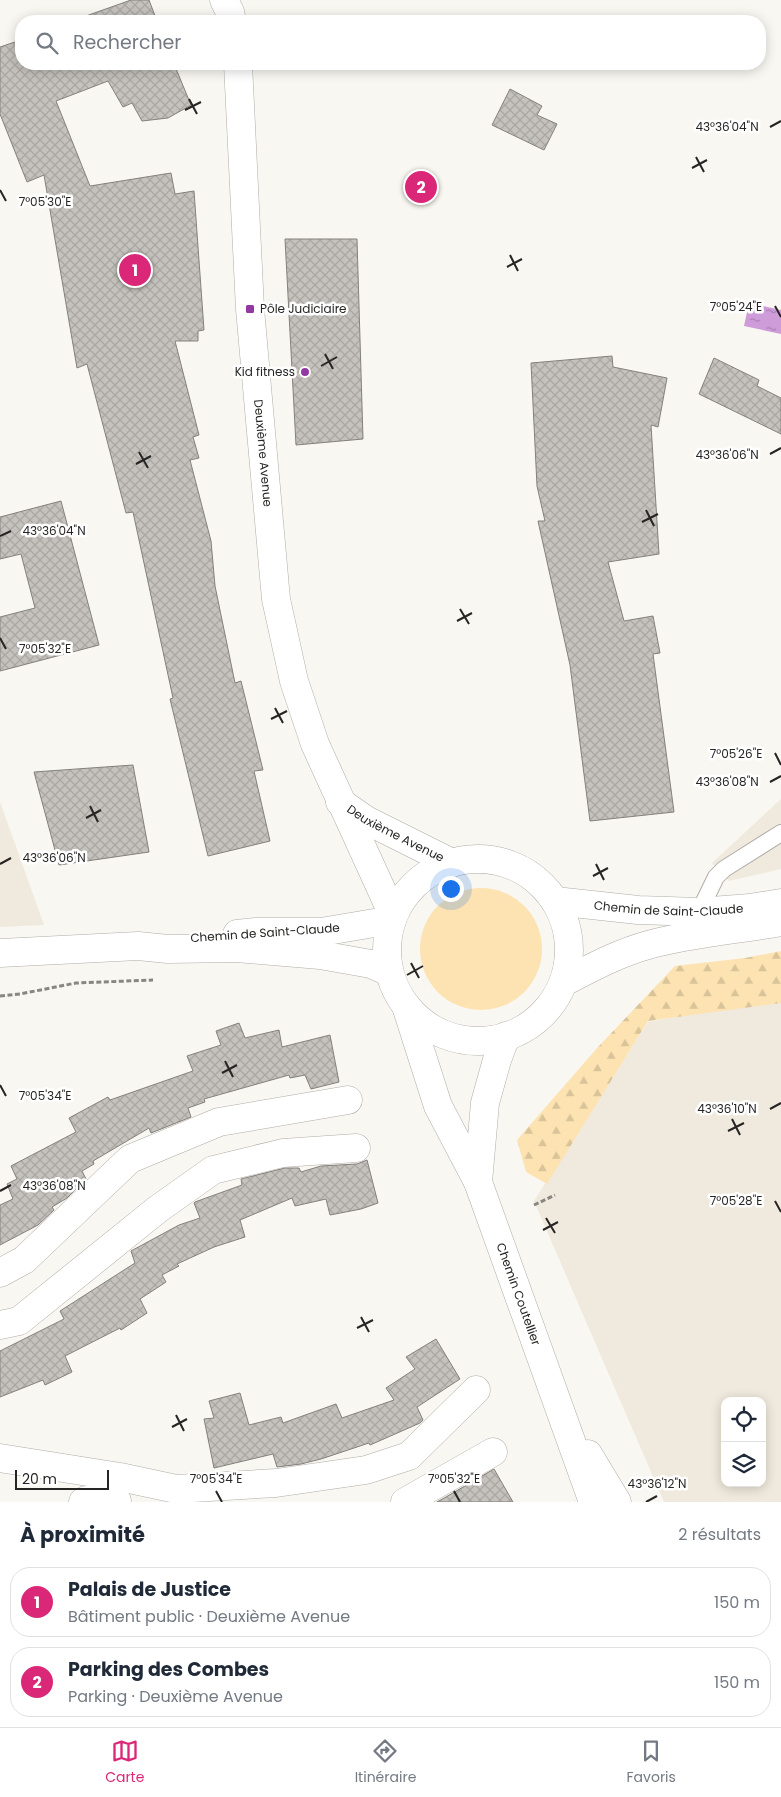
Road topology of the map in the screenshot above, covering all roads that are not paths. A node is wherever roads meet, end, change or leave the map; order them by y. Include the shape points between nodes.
1 (224, 0) edge
2 (231, 15) edge
3 (238, 70) edge
4 (340, 802) junction
5 (781, 833) edge
6 (452, 863) junction
7 (555, 901) junction
8 (781, 903) edge
9 (699, 912) junction
10 (392, 917) junction
11 (781, 922) edge
12 (138, 946) junction
13 (0, 953) edge
14 (389, 972) junction
15 (566, 981) junction
16 (406, 1006) junction
17 (506, 1036) junction
18 (348, 1100) dead end
19 (356, 1148) dead end
20 (478, 1182) junction
21 (0, 1272) edge
22 (0, 1325) edge
23 (476, 1390) dead end
24 (559, 1407) junction
25 (493, 1452) dead end
26 (0, 1458) edge
27 (118, 1494) edge
28 (175, 1496) edge
29 (82, 1502) edge
30 (405, 1502) edge
31 (593, 1502) edge
32 (617, 1502) edge

1 - 2 street
3 - 4 street, Deuxième Avenue via 250,309 276,599 297,690 315,744
4 - 6 street, Deuxième Avenue via 374,824
4 - 10 street, Deuxième Avenue
5 - 9 lane via 724,869
6 - 7 street via 471,859 510,865 543,886
6 - 10 street via 433,870 416,882
7 - 9 street, Chemin de Saint-Claude via 638,910
7 - 15 street via 565,923 569,946
8 - 9 street, Chemin de Saint-Claude
10 - 12 street, Chemin de Saint-Claude via 321,932 256,932
10 - 14 street via 386,945
11 - 15 street, Chemin de Saint-Claude via 699,934 647,946 608,960
12 - 13 street, Chemin de Saint-Claude
12 - 14 street, Chemin de Saint-Claude via 237,948 320,956 371,964
14 - 16 street
15 - 17 street via 545,1011 528,1026
16 - 17 street via 426,1025 451,1037 479,1041
16 - 20 street, Chemin Coutellier via 438,1106
17 - 20 street, Chemin Coutellier via 485,1103
18 - 21 street via 219,1122 130,1159 24,1260
19 - 22 street via 283,1153 213,1170 158,1209 19,1321
20 - 24 street, Chemin Coutellier
23 - 28 street via 409,1456 366,1470
24 - 31 street, Chemin Coutellier
24 - 32 street, Chemin Coutellier
25 - 30 street
26 - 27 street
27 - 28 street
27 - 29 street

